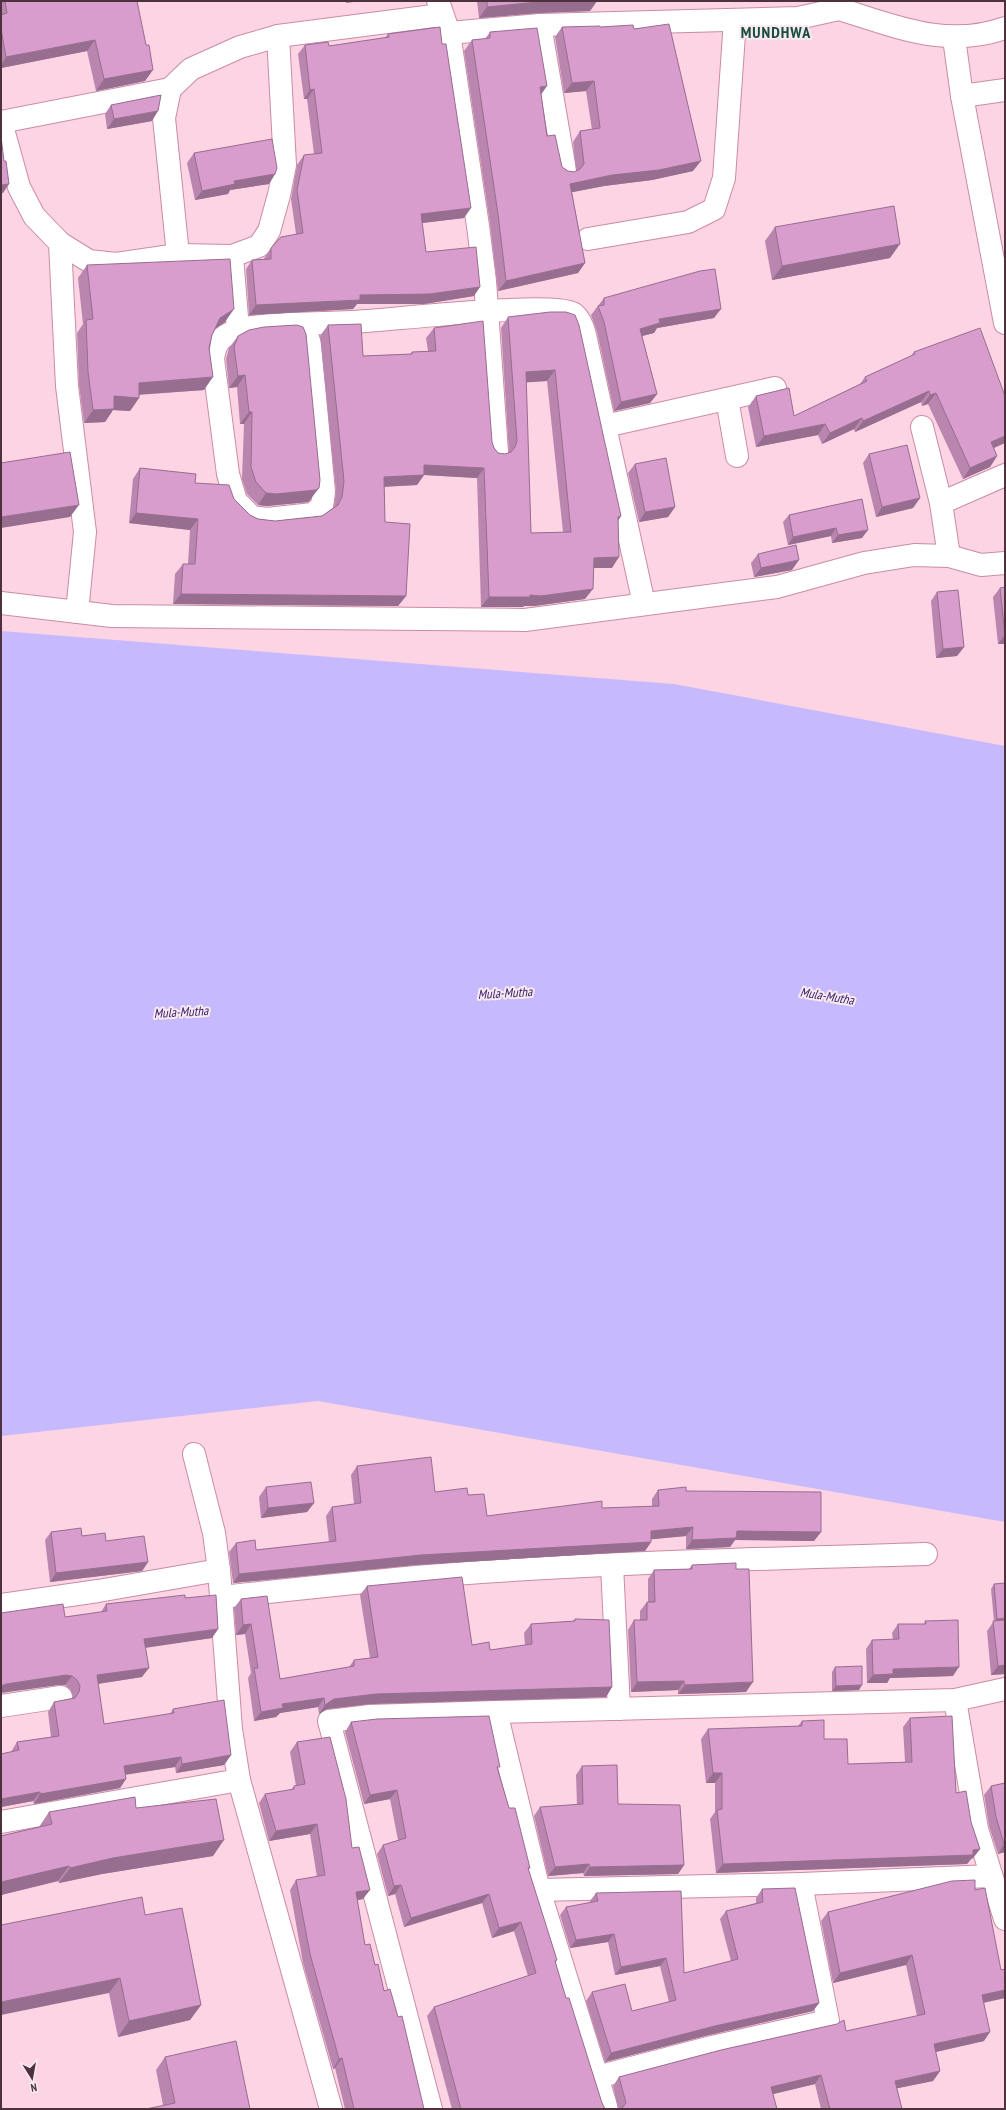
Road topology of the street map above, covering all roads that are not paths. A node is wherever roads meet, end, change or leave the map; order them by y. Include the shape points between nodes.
1 (835, 5) edge
2 (443, 16) edge
3 (735, 20) junction
4 (540, 25) junction
5 (1005, 28) edge
6 (278, 36) junction
7 (954, 38) junction
8 (170, 89) junction
9 (1005, 90) edge
10 (962, 96) junction
11 (1, 122) edge
12 (565, 170) edge
13 (588, 238) dead end
14 (60, 243) junction
15 (178, 255) junction
16 (232, 256) junction
17 (487, 311) junction
18 (1005, 323) edge
19 (290, 324) junction
20 (238, 330) junction
21 (775, 388) dead end
22 (727, 399) junction
23 (605, 426) junction
24 (922, 427) dead end
25 (497, 452) edge
26 (737, 456) dead end
27 (1005, 475) edge
28 (941, 503) junction
29 (949, 556) junction
30 (1005, 563) edge
31 (1, 603) edge
32 (644, 604) junction
33 (77, 612) junction
34 (194, 1454) dead end
35 (926, 1554) dead end
36 (612, 1565) junction
37 (219, 1570) junction
38 (222, 1597) junction
39 (1, 1605) edge
40 (1005, 1689) edge
41 (61, 1696) dead end
42 (955, 1700) junction
43 (1, 1706) edge
44 (619, 1709) junction
45 (496, 1712) junction
46 (239, 1780) junction
47 (1, 1822) edge
48 (992, 1876) junction
49 (801, 1884) junction
50 (539, 1890) junction
51 (1005, 1919) edge
52 (597, 2077) junction
53 (331, 2109) edge
54 (431, 2109) edge
55 (607, 2109) edge

1 - 3 street via 798,18
1 - 7 street via 915,33
2 - 4 street
2 - 6 street
2 - 17 street via 478,226
3 - 4 street
3 - 13 street via 724,178 714,209 688,222
4 - 12 street
5 - 7 street
6 - 8 street via 240,48 191,69
6 - 16 street via 285,165 279,194 269,232 259,246
7 - 10 street
8 - 11 street
8 - 15 street via 164,118
9 - 10 street
10 - 18 street
11 - 14 street via 19,187 34,216
14 - 15 street via 89,261 116,264
14 - 33 street via 67,386 85,532
15 - 16 street
16 - 20 street
17 - 19 street via 367,321
17 - 23 street via 558,310 573,313 582,325
17 - 25 street
19 - 20 street
19 - 20 street via 302,326 310,344 324,492 322,506 313,514 267,519 252,517 236,501 228,474 213,359 220,339
21 - 22 street
22 - 23 street
22 - 26 street
23 - 32 street
24 - 28 street
27 - 28 street
28 - 29 street
29 - 30 street via 981,565
29 - 32 street via 914,554 864,563 777,587
31 - 33 street
32 - 33 street via 525,620 112,616
34 - 37 street via 214,1533
35 - 36 street
36 - 38 street via 416,1577
36 - 44 street
37 - 38 street
37 - 39 street
38 - 46 street via 231,1729
40 - 42 street
41 - 43 street
42 - 44 street
42 - 48 street via 977,1829
44 - 45 street
45 - 50 street
45 - 54 street via 370,1716 329,1721
46 - 47 street
46 - 53 street
48 - 49 street
48 - 51 street
49 - 50 street
49 - 52 street via 828,2021 712,2047
50 - 52 street
52 - 55 street

